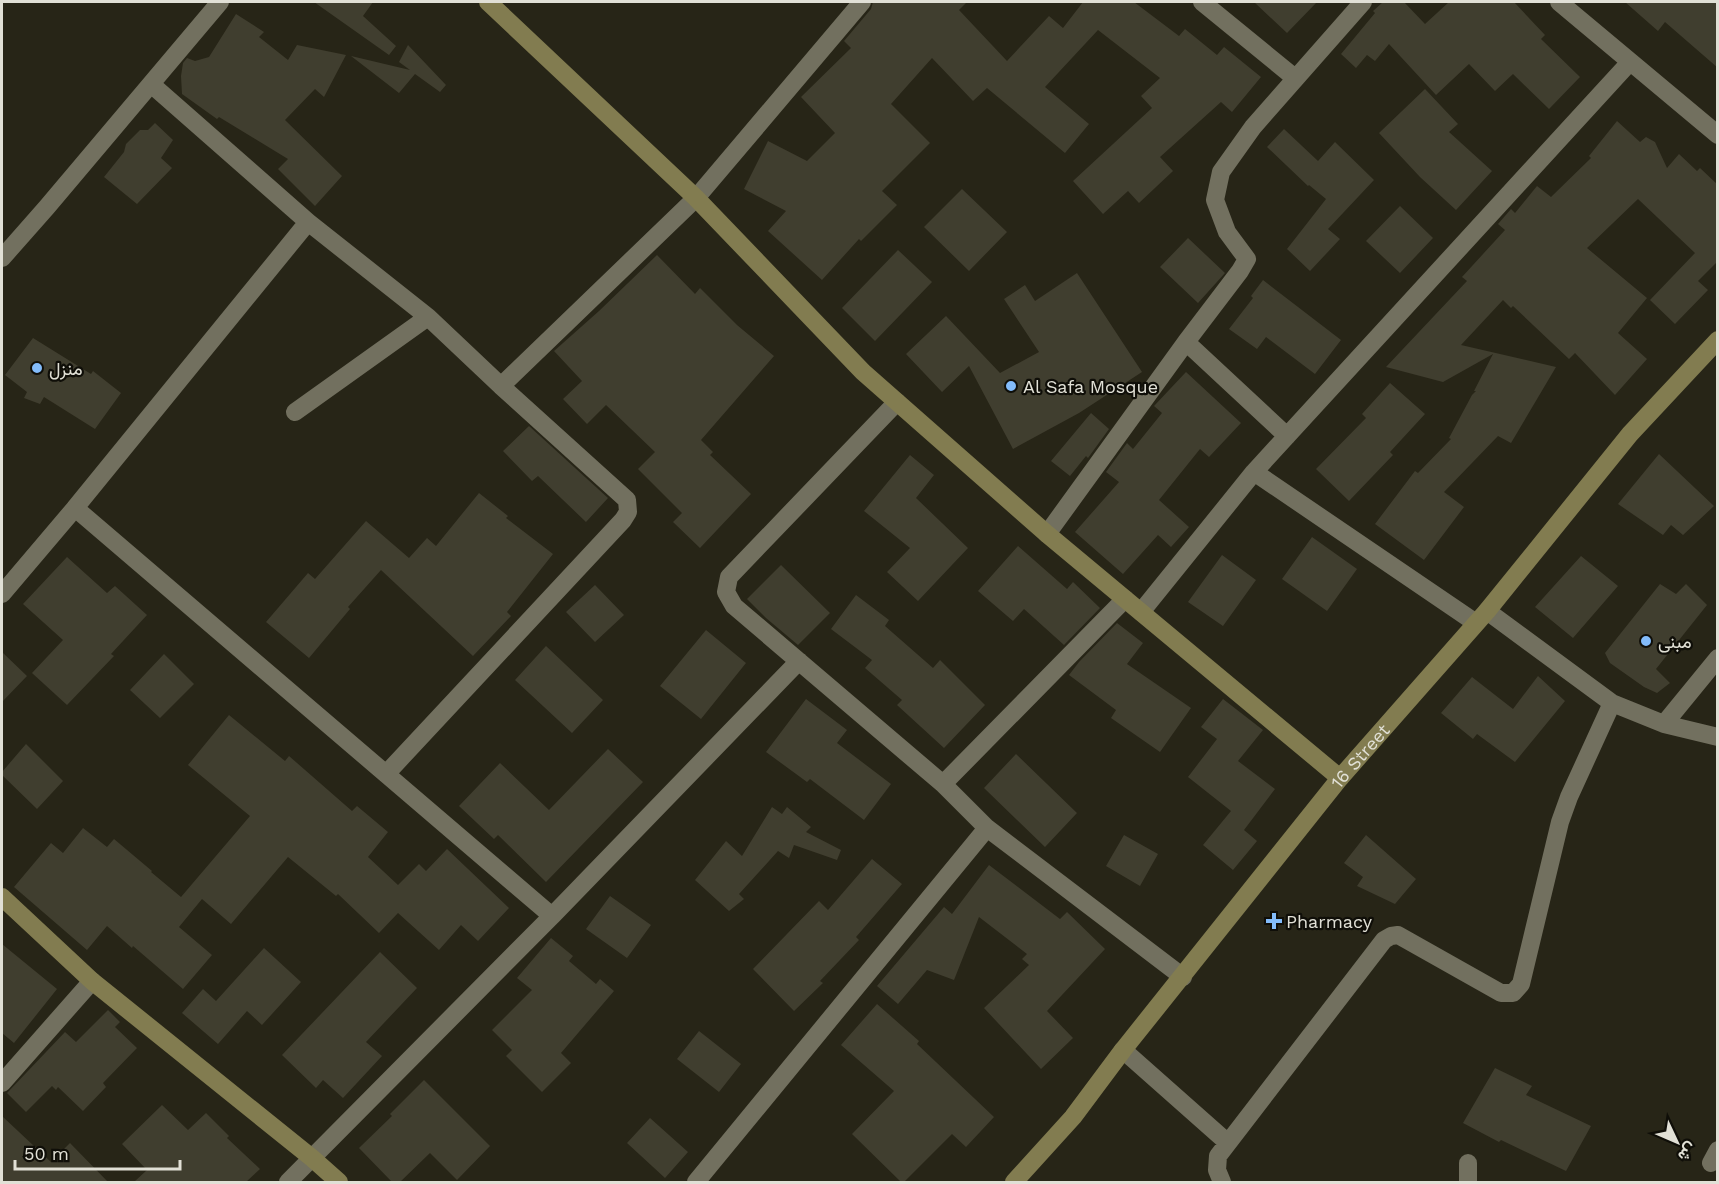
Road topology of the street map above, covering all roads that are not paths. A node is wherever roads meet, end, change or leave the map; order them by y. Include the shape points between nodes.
1 (220, 2) edge
2 (488, 2) edge
3 (862, 2) edge
4 (1202, 2) edge
5 (1362, 2) edge
6 (1558, 2) edge
7 (1630, 62) junction
8 (1295, 78) junction
9 (151, 84) junction
10 (1718, 135) edge
11 (696, 198) junction
12 (308, 222) junction
13 (2, 258) edge
14 (429, 316) junction
15 (1718, 340) edge
16 (1186, 342) junction
17 (501, 386) junction
18 (897, 402) junction
19 (295, 412) dead end
20 (1287, 436) junction
21 (1254, 472) junction
22 (75, 508) junction
23 (1047, 534) junction
24 (2, 594) edge
25 (1125, 599) junction
26 (1142, 612) junction
27 (1481, 617) junction
28 (1718, 658) edge
29 (799, 661) junction
30 (1612, 703) junction
31 (1664, 724) junction
32 (1718, 737) edge
33 (386, 774) junction
34 (1340, 778) junction
35 (943, 784) junction
36 (987, 828) junction
37 (2, 897) edge
38 (552, 916) junction
39 (1183, 976) junction
40 (92, 981) junction
41 (1124, 1050) junction
42 (2, 1083) edge
43 (1228, 1143) junction
44 (312, 1158) junction
45 (1468, 1163) dead end
46 (288, 1182) edge
47 (339, 1182) edge
48 (696, 1182) edge
49 (1014, 1182) edge
50 (1222, 1182) edge
51 (1468, 1182) edge

1 - 9 street
2 - 11 street
3 - 11 street
4 - 8 street
5 - 8 street
6 - 7 street
7 - 10 street
7 - 20 street
8 - 16 street via 1221,172 1215,200 1227,232 1247,259
9 - 12 street
9 - 13 street
11 - 17 street
11 - 18 street via 863,372
12 - 14 street
12 - 22 street
14 - 17 street
14 - 19 street
15 - 27 street, 16 Street via 1630,434
16 - 20 street
16 - 23 street
17 - 33 street via 627,500 628,512
18 - 23 street
18 - 29 street via 729,577 726,592 734,606
20 - 21 street
21 - 26 street
21 - 27 street
22 - 24 street
22 - 33 street
23 - 25 street
25 - 26 street
25 - 35 street
26 - 34 street
27 - 30 street
27 - 34 street, 16 Street
28 - 31 street
29 - 35 street
29 - 38 street
30 - 31 street
30 - 43 street via 1560,822 1521,984 1513,993 1501,993 1398,935 1391,936 1384,940
31 - 32 street
33 - 38 street
34 - 39 street, 16 Street
35 - 36 street
36 - 39 street
36 - 48 street
37 - 40 street
38 - 44 street
39 - 41 street, 16 Street
40 - 42 street
40 - 44 street
41 - 43 street
41 - 49 street, 16 Street via 1073,1117
43 - 50 street via 1218,1156 1217,1170
44 - 46 street
44 - 47 street
45 - 51 street

